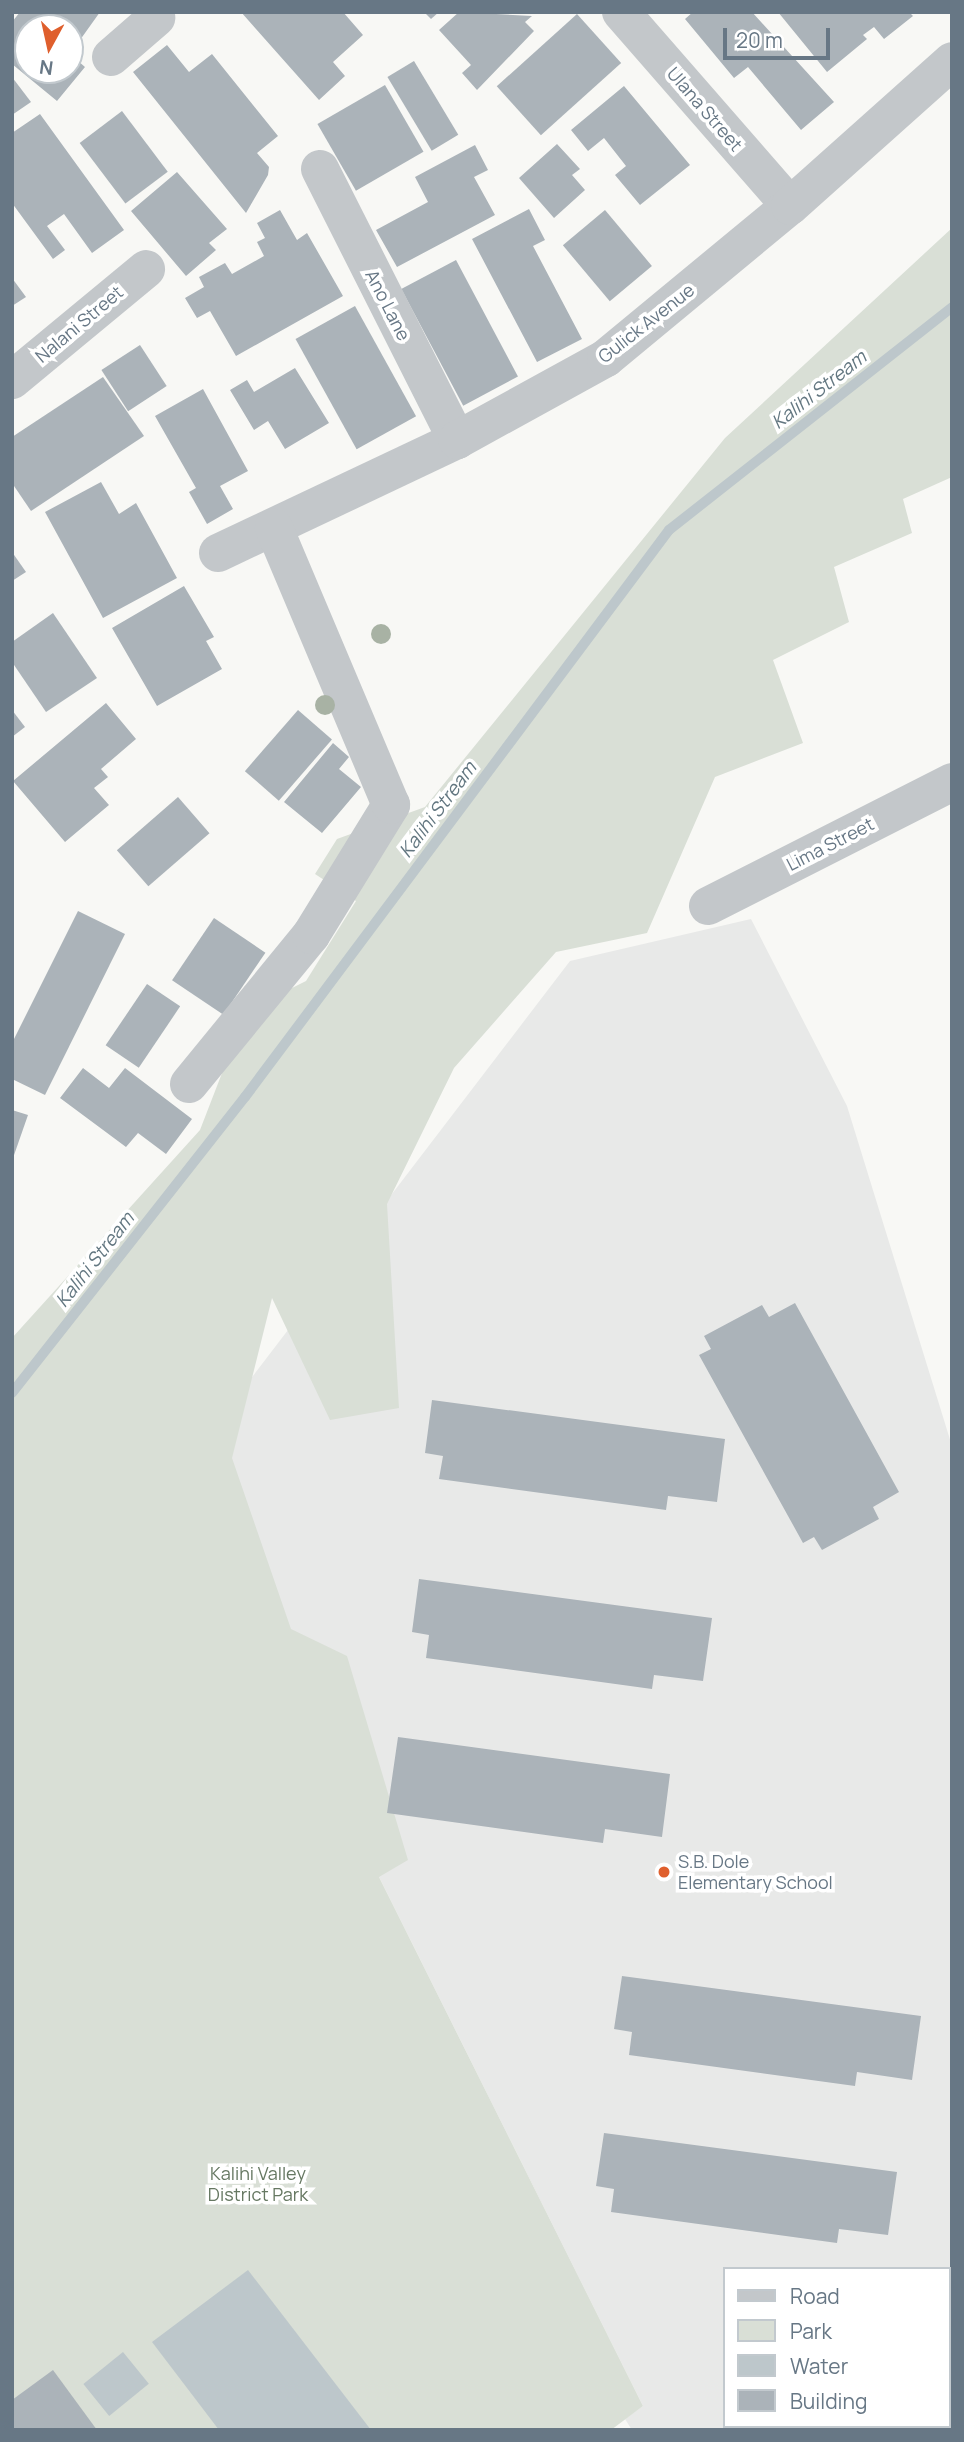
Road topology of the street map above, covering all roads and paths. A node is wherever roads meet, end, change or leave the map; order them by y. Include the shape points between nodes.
1 (621, 12) edge
2 (156, 14) edge
3 (111, 57) dead end
4 (952, 61) edge
5 (320, 169) dead end
6 (790, 206) junction
7 (146, 269) dead end
8 (12, 380) edge
9 (457, 440) junction
10 (274, 528) junction
11 (218, 553) dead end
12 (952, 782) edge
13 (708, 906) dead end
14 (189, 1084) dead end

1 - 6 street, Ulana Street
2 - 3 street
4 - 6 street, Gulick Avenue
5 - 9 street, Ano Lane
6 - 9 street, Gulick Avenue via 606,358
7 - 8 street, Nalani Street
9 - 10 street, Gulick Avenue
10 - 11 street, Gulick Avenue
10 - 14 street via 391,805 311,935
12 - 13 street, Lima Street

